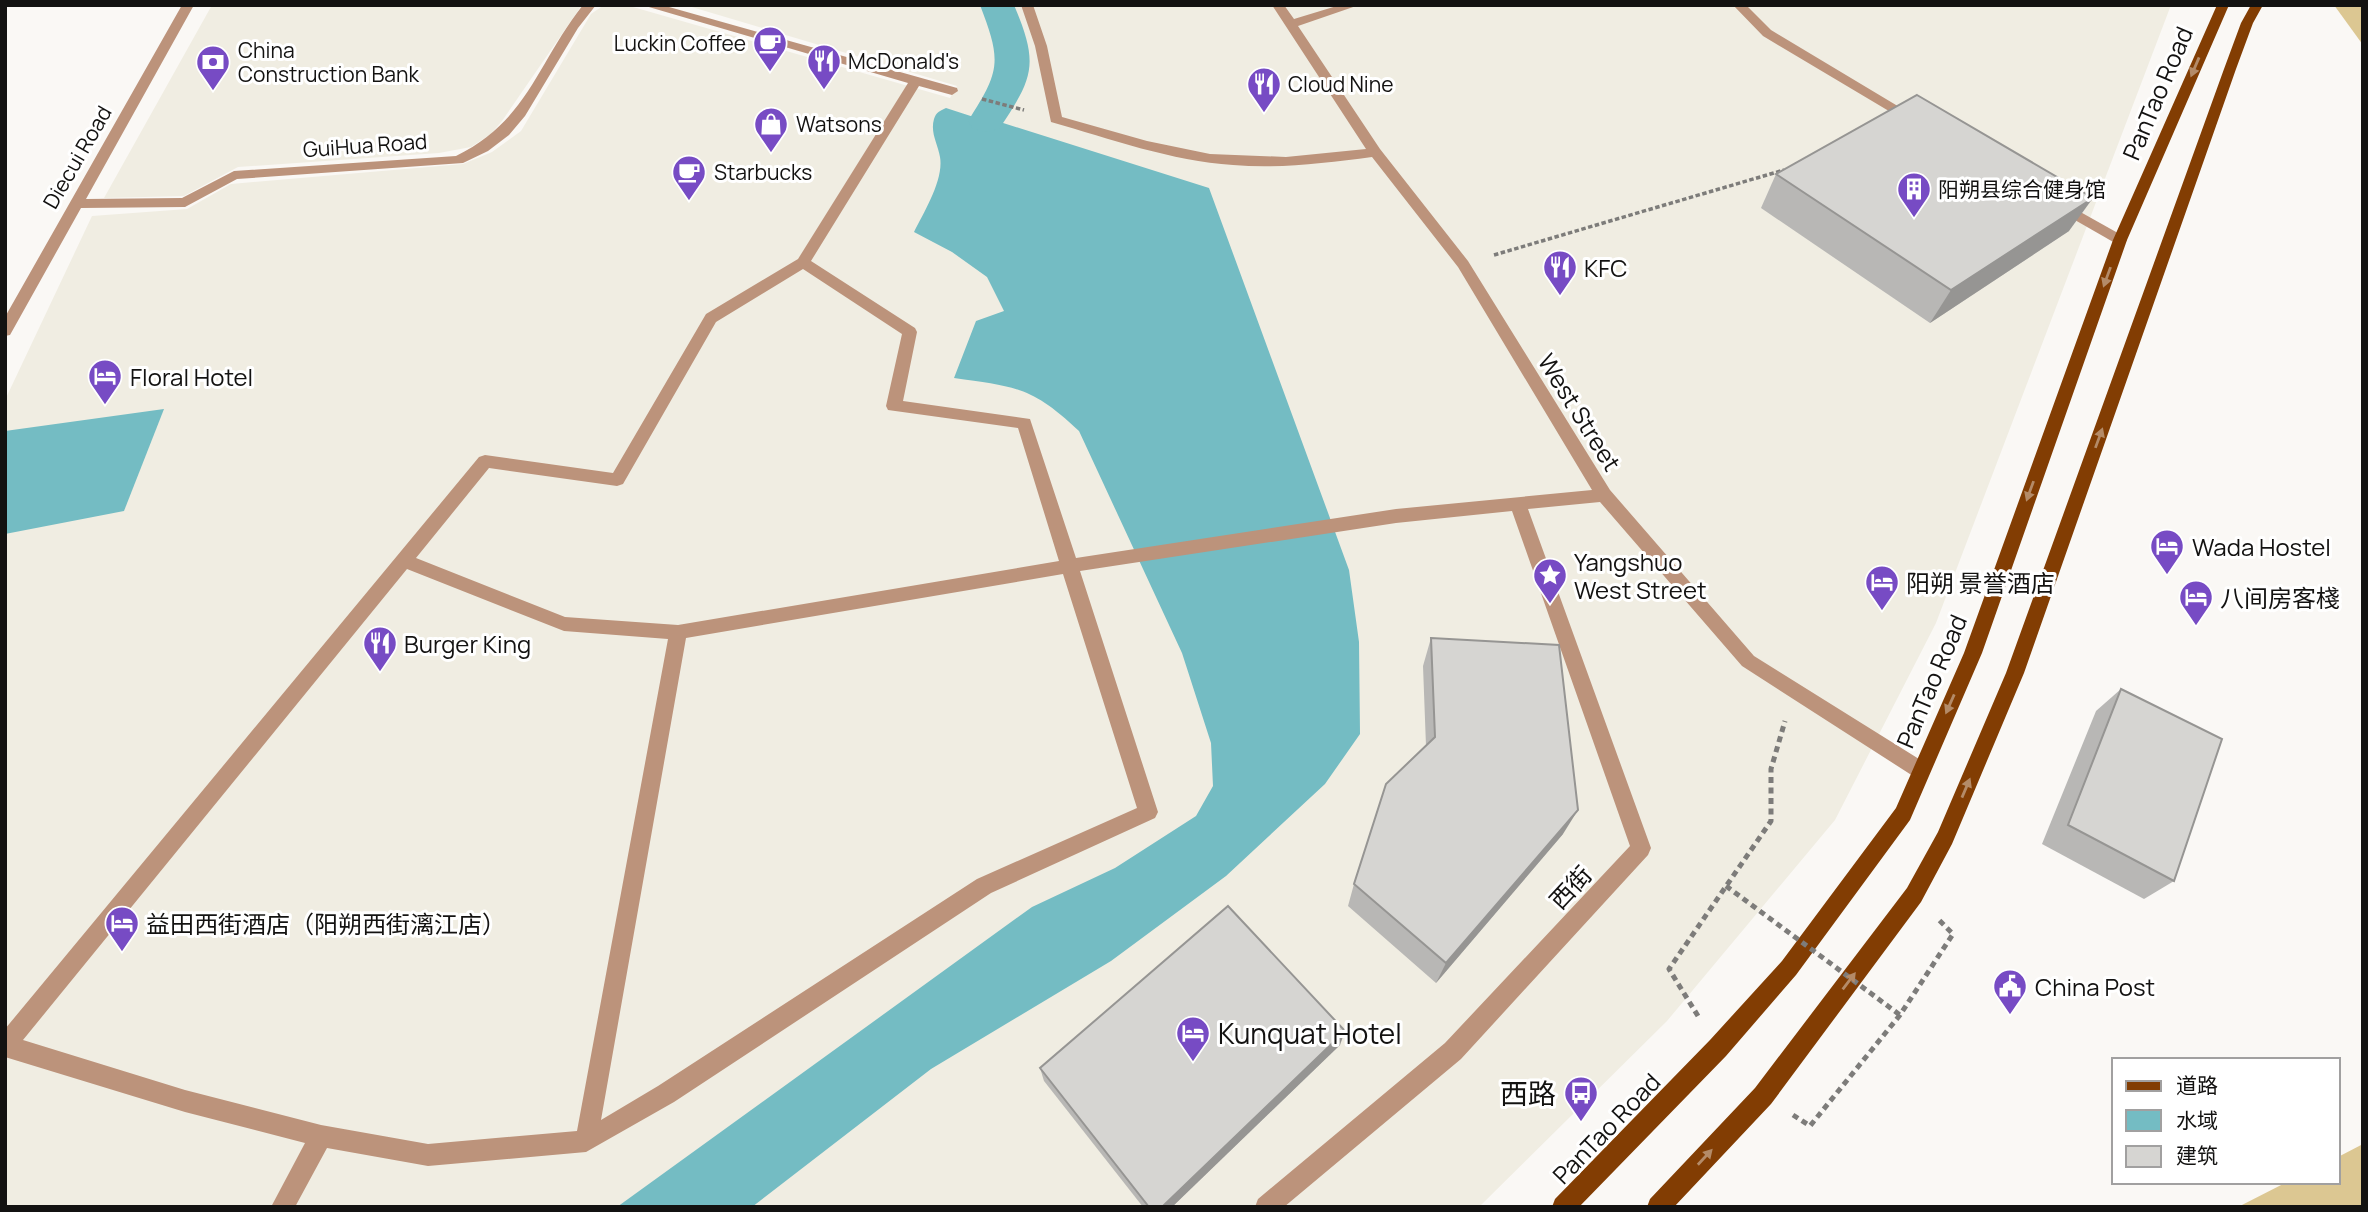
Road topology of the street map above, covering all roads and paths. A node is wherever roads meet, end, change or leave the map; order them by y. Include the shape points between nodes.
1 (188, 5) edge
2 (590, 5) edge
3 (648, 5) edge
4 (1027, 5) edge
5 (1278, 5) edge
6 (1353, 5) edge
7 (1738, 5) edge
8 (2223, 5) edge
9 (2257, 5) edge
10 (1291, 24) junction
11 (915, 82) junction
12 (952, 91) dead end
13 (1924, 126) edge
14 (1375, 152) junction
15 (1789, 168) edge
16 (2051, 200) edge
17 (74, 204) junction
18 (2120, 240) junction
19 (803, 262) junction
20 (1463, 264) junction
21 (5, 331) edge
22 (1604, 495) junction
23 (1517, 503) junction
24 (403, 560) junction
25 (1071, 566) junction
26 (678, 632) junction
27 (1794, 690) junction
28 (1920, 770) junction
29 (1726, 886) junction
30 (1914, 895) junction
31 (1900, 1015) junction
32 (6, 1046) edge
33 (1718, 1048) junction
34 (1763, 1096) junction
35 (321, 1136) junction
36 (586, 1141) junction
37 (282, 1207) edge
38 (1266, 1207) edge
39 (1563, 1207) edge
40 (1658, 1207) edge

1 - 17 street, Diecui Road
2 - 17 street, GuiHua Road via 576,20 515,123 481,152 458,160 234,175 185,202
3 - 11 street
4 - 14 street via 1056,119 1180,154 1231,161 1296,162
5 - 10 street, West Street
6 - 10 street
7 - 13 street via 1767,33
8 -> 18 main road, PanTao Road
30 -> 9 main road via 1945,838 2015,673 2230,69
10 - 14 street, West Street
11 - 12 street
11 - 19 street
14 - 20 street, West Street
15 - 20 path
16 - 18 street
17 - 21 street, Diecui Road
18 -> 28 main road, PanTao Road via 1973,653
19 - 24 street via 711,318 617,480 485,461
19 - 25 street via 910,332 894,406 1024,423
20 - 22 street, West Street
22 - 23 street
22 - 27 street, West Street via 1748,661
23 - 25 street via 1396,516
23 - 38 street, 西街 via 1641,848 1453,1051
24 - 26 street via 564,624
24 - 32 street
25 - 26 street
25 - 36 street via 1148,812 984,886 666,1094
26 - 36 street
27 - 28 street, West Street
27 - 29 path via 1771,769 1771,821
28 - 33 main road, PanTao Road via 1903,814 1789,968
29 - 31 path, bridge
29 - 33 path via 1669,969
30 - 31 path via 1953,934
34 -> 30 main road
31 - 34 path via 1810,1126
32 - 35 street
33 - 39 main road, PanTao Road
40 -> 34 main road
35 - 36 street via 428,1155
35 - 37 street

